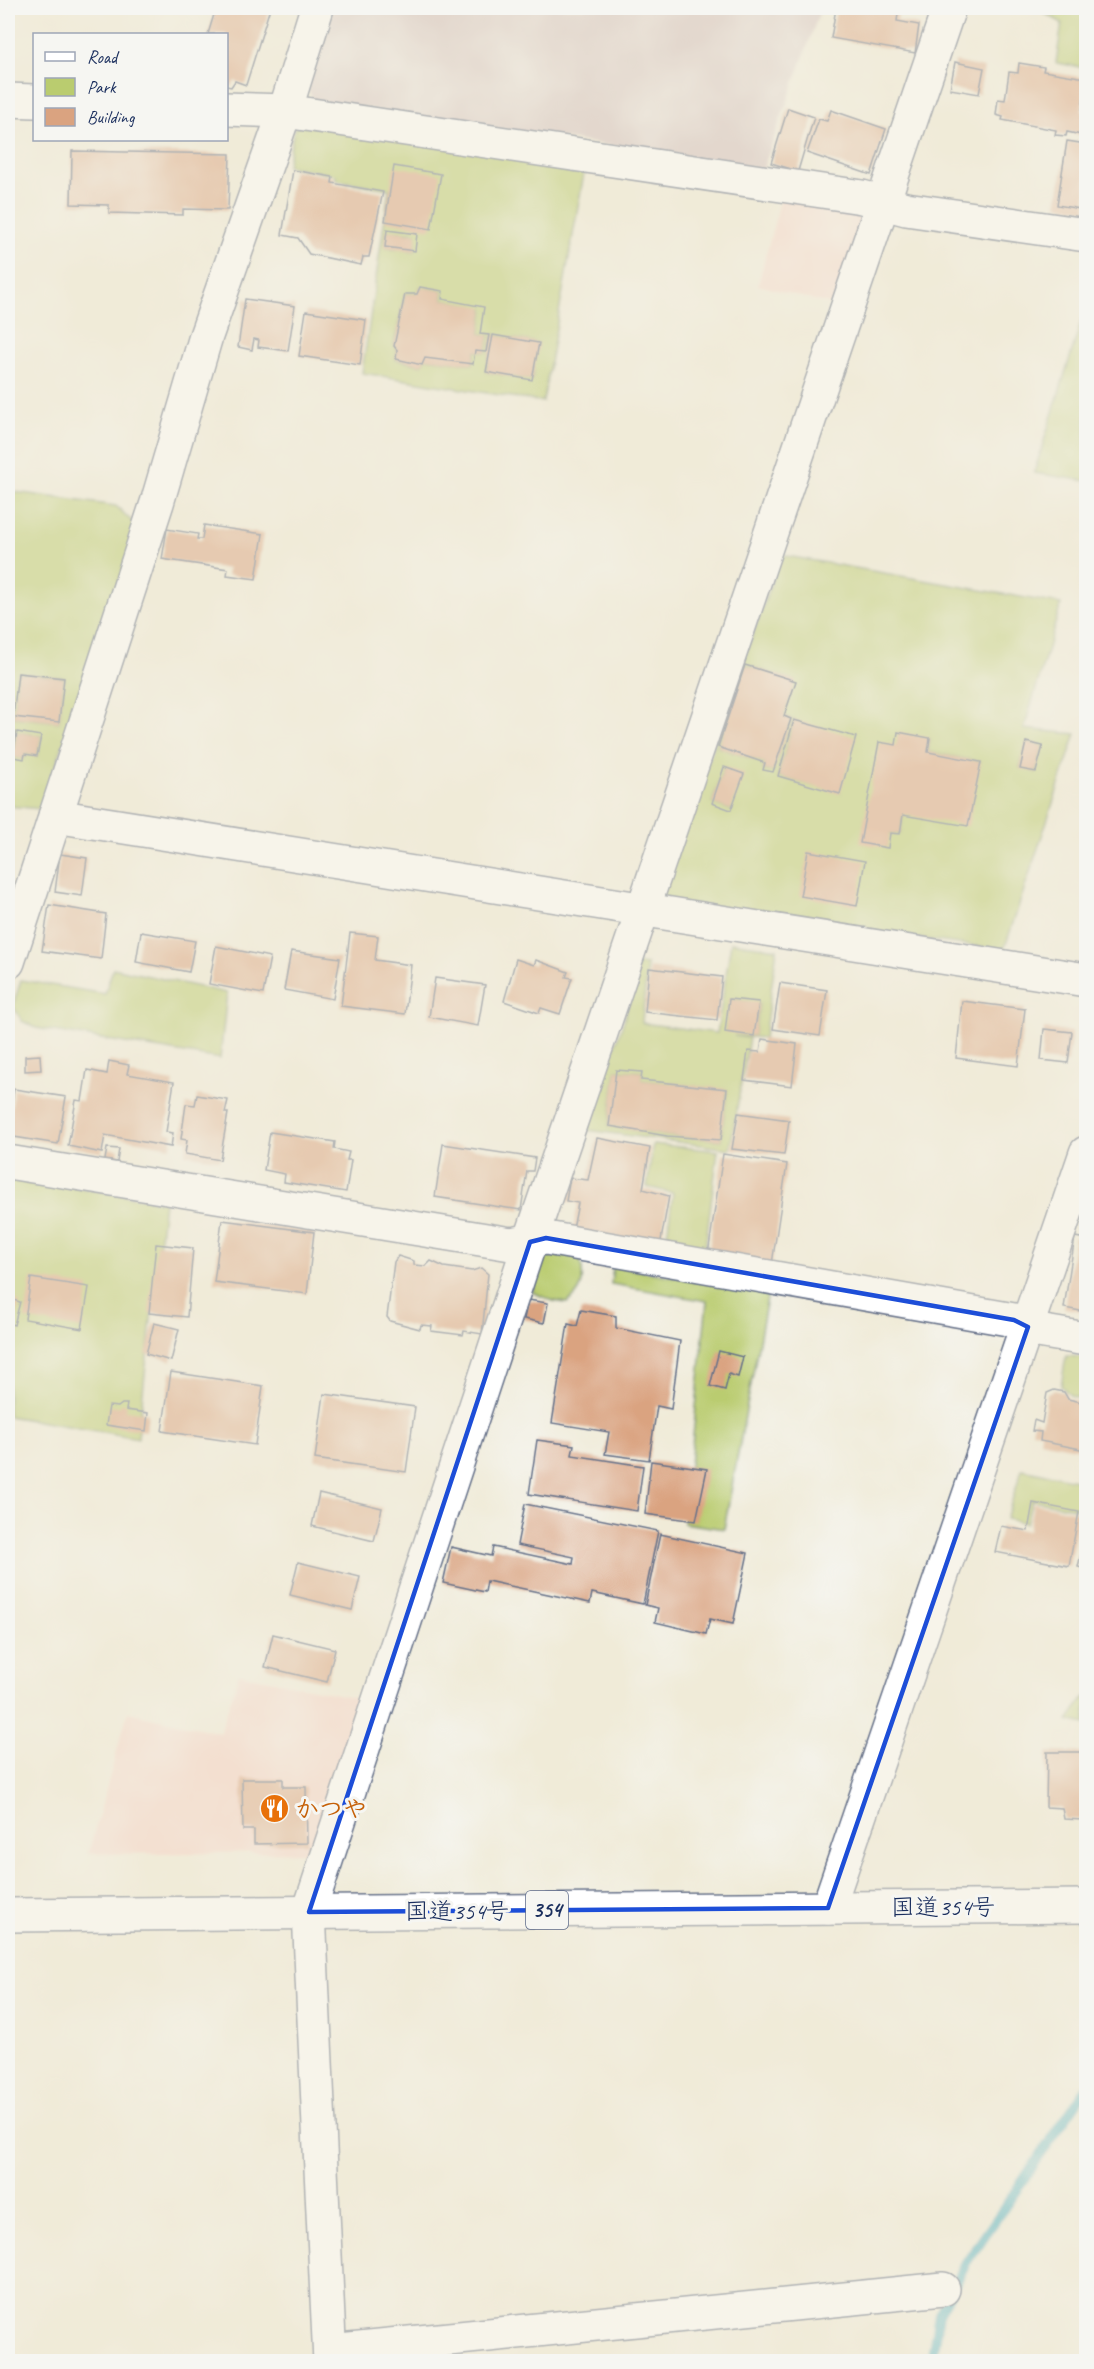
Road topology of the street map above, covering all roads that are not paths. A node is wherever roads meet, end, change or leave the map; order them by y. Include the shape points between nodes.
1 (317, 8) edge
2 (949, 8) edge
3 (8, 100) edge
4 (33, 101) edge
5 (228, 109) edge
6 (285, 111) junction
7 (884, 202) junction
8 (1086, 235) edge
9 (56, 816) junction
10 (644, 910) junction
11 (8, 962) edge
12 (1086, 980) edge
13 (1086, 1154) edge
14 (8, 1162) edge
15 (530, 1242) junction
16 (1028, 1327) junction
17 (1086, 1339) edge
18 (1086, 1906) edge
19 (828, 1908) junction
20 (309, 1912) junction
21 (8, 1915) edge
22 (943, 2289) dead end
23 (330, 2356) edge

1 - 6 main road
2 - 7 main road
3 - 4 main road
5 - 6 main road
6 - 7 main road
6 - 9 main road via 206,336 157,503
7 - 8 main road via 906,209
7 - 10 main road
9 - 10 main road
9 - 11 main road
10 - 12 main road
10 - 15 main road
13 - 16 main road
14 - 15 main road via 511,1244
15 - 16 main road via 546,1238 1014,1320
15 - 20 main road
16 - 17 main road
16 - 19 main road
18 - 19 main road, 国道354号 / 354
19 - 20 main road, 国道354号 / 354
20 - 21 main road, 国道354号 / 354
20 - 23 main road
22 - 23 main road

